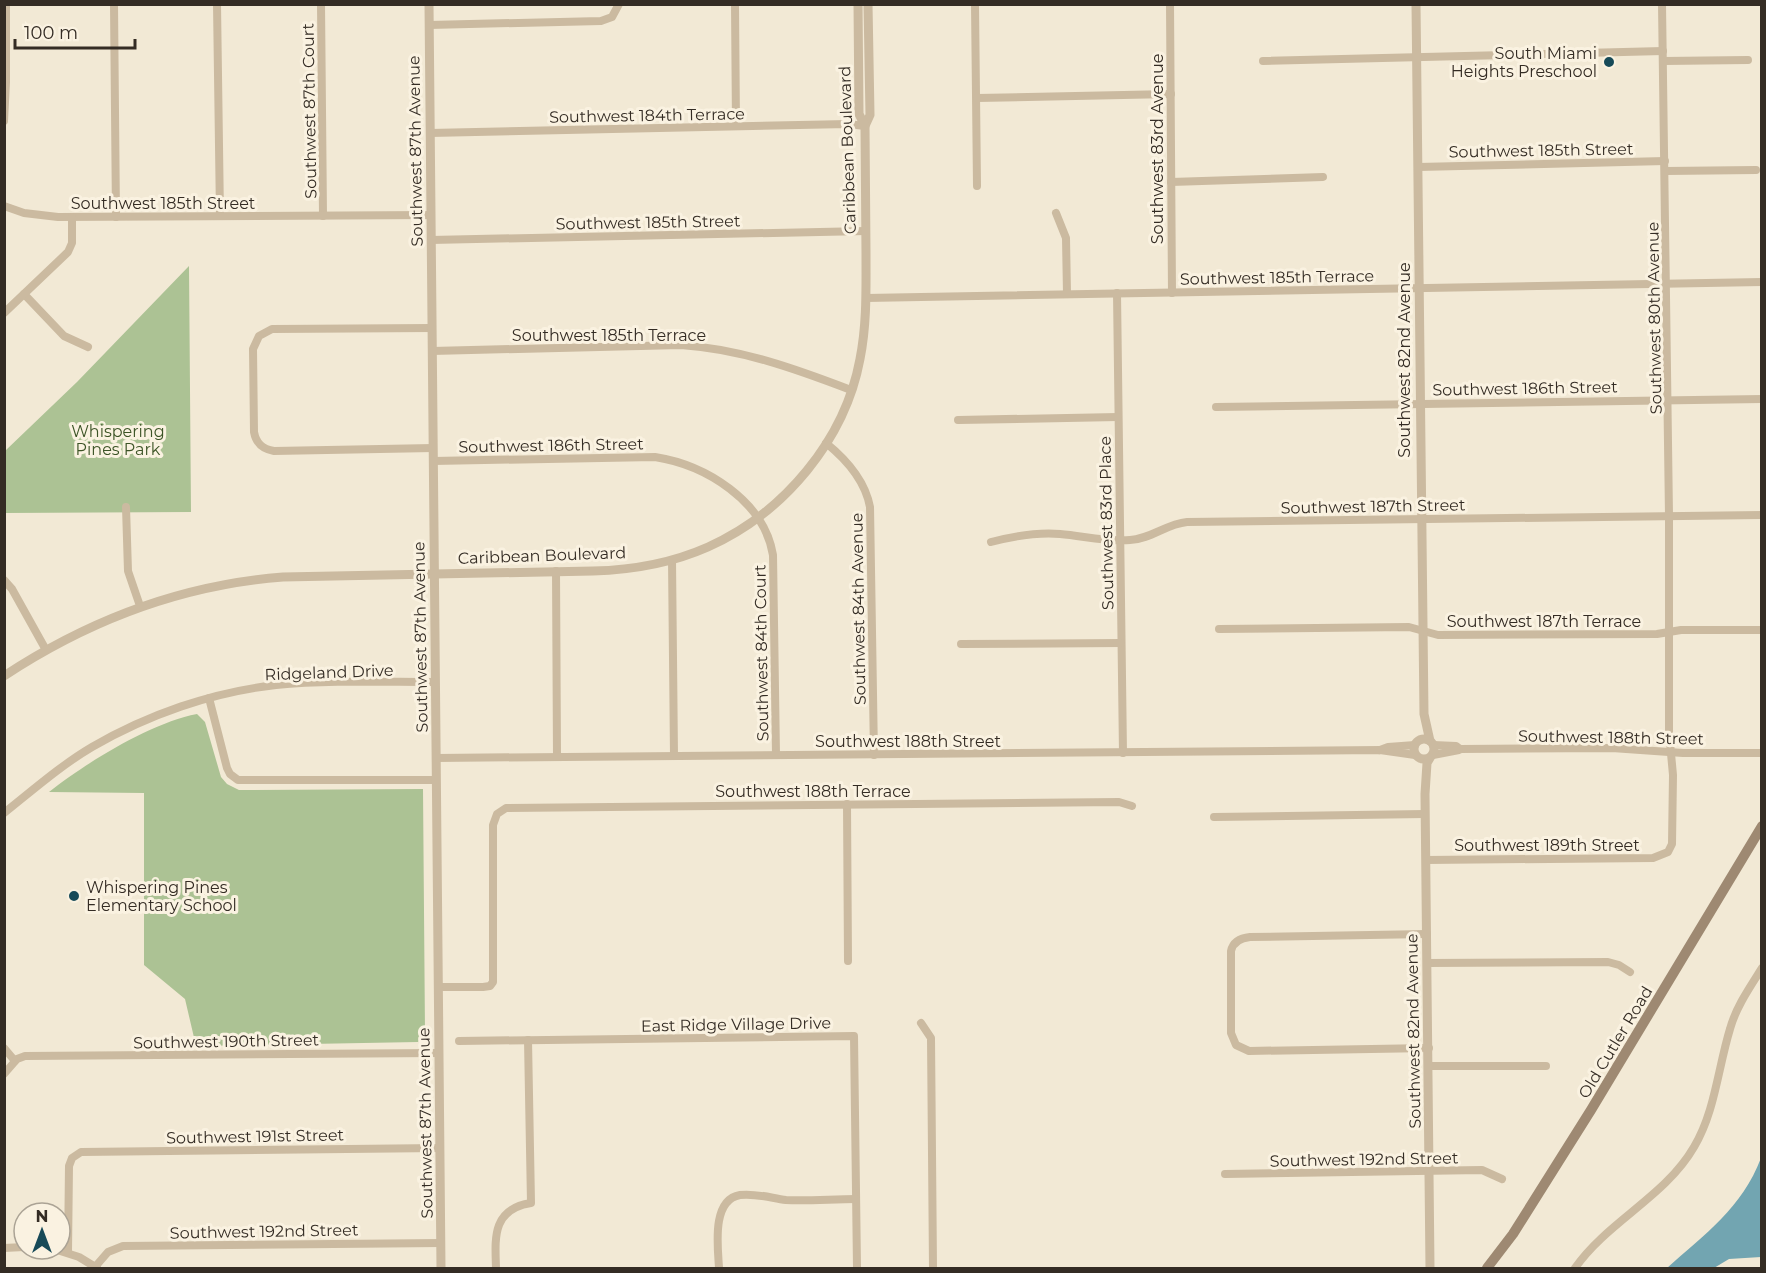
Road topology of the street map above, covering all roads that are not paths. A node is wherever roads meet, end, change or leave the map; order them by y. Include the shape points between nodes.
1 (6, 4) edge
2 (114, 4) edge
3 (218, 4) edge
4 (321, 4) edge
5 (429, 4) edge
6 (619, 4) edge
7 (735, 4) edge
8 (858, 4) edge
9 (868, 4) edge
10 (975, 4) edge
11 (1170, 4) edge
12 (1416, 4) edge
13 (1662, 4) edge
14 (429, 25) junction
15 (1663, 51) junction
16 (1417, 57) junction
17 (1748, 60) dead end
18 (1263, 61) dead end
19 (5, 62) edge
20 (1664, 62) junction
21 (1171, 94) junction
22 (976, 98) junction
23 (4, 121) edge
24 (736, 126) junction
25 (865, 126) junction
26 (430, 133) junction
27 (1665, 161) junction
28 (1418, 167) junction
29 (1756, 170) dead end
30 (1666, 171) junction
31 (1323, 177) dead end
32 (1171, 182) junction
33 (977, 186) dead end
34 (4, 206) edge
35 (1056, 213) dead end
36 (431, 215) junction
37 (220, 216) junction
38 (323, 216) junction
39 (72, 217) junction
40 (116, 217) junction
41 (866, 231) junction
42 (431, 240) junction
43 (1761, 282) edge
44 (1666, 284) junction
45 (1419, 288) junction
46 (1172, 292) junction
47 (1117, 293) junction
48 (24, 294) junction
49 (1067, 294) junction
50 (866, 298) junction
51 (4, 313) edge
52 (432, 328) junction
53 (88, 347) dead end
54 (432, 351) junction
55 (852, 390) junction
56 (1761, 399) edge
57 (1668, 400) junction
58 (1420, 403) junction
59 (1216, 406) dead end
60 (1118, 417) junction
61 (958, 420) dead end
62 (826, 443) junction
63 (433, 448) junction
64 (433, 461) junction
65 (126, 507) dead end
66 (1761, 515) edge
67 (1669, 516) junction
68 (756, 518) junction
69 (1420, 518) junction
70 (1119, 541) junction
71 (991, 542) dead end
72 (672, 560) junction
73 (556, 571) junction
74 (434, 573) junction
75 (4, 580) edge
76 (140, 606) junction
77 (1219, 629) dead end
78 (1761, 630) edge
79 (1422, 631) junction
80 (1669, 632) junction
81 (1121, 643) junction
82 (961, 644) dead end
83 (46, 650) junction
84 (4, 676) edge
85 (435, 682) junction
86 (209, 699) junction
87 (1424, 750) junction
88 (1122, 753) junction
89 (1670, 753) junction
90 (1761, 753) edge
91 (874, 754) junction
92 (776, 755) junction
93 (674, 756) junction
94 (436, 758) junction
95 (557, 758) junction
96 (436, 780) junction
97 (847, 804) junction
98 (1132, 806) dead end
99 (4, 813) edge
100 (1425, 814) junction
101 (1214, 816) dead end
102 (1761, 826) edge
103 (1426, 860) junction
104 (1427, 934) junction
105 (849, 961) dead end
106 (1427, 963) junction
107 (1761, 968) edge
108 (1630, 972) dead end
109 (438, 987) junction
110 (921, 1023) dead end
111 (528, 1040) junction
112 (459, 1041) dead end
113 (4, 1048) edge
114 (1429, 1048) junction
115 (439, 1053) junction
116 (15, 1061) junction
117 (1429, 1066) junction
118 (1546, 1066) dead end
119 (4, 1074) edge
120 (440, 1148) junction
121 (1430, 1170) junction
122 (1225, 1174) dead end
123 (1502, 1179) dead end
124 (856, 1199) junction
125 (69, 1201) edge
126 (441, 1243) junction
127 (72, 1254) edge
128 (96, 1268) edge
129 (441, 1269) edge
130 (496, 1269) edge
131 (719, 1269) edge
132 (857, 1269) edge
133 (933, 1269) edge
134 (1430, 1269) edge
135 (1487, 1269) edge
136 (1575, 1269) edge

1 - 19 street
2 - 40 street
3 - 37 street
4 - 38 street, Southwest 87th Court
5 - 14 street, Southwest 87th Avenue
6 - 14 street via 608,19 594,22
7 - 24 street
8 - 25 street, Caribbean Boulevard via 859,114
9 - 25 street via 870,115
10 - 22 street
11 - 21 street, Southwest 83rd Avenue
12 - 16 street, Southwest 82nd Avenue
13 - 15 street, Southwest 80th Avenue
14 - 26 street, Southwest 87th Avenue
15 - 16 street
15 - 20 street, Southwest 80th Avenue
16 - 18 street
16 - 28 street, Southwest 82nd Avenue
17 - 20 street
19 - 23 street
20 - 27 street, Southwest 80th Avenue
21 - 22 street
21 - 32 street, Southwest 83rd Avenue
22 - 33 street
24 - 25 street, Southwest 184th Terrace
24 - 26 street, Southwest 184th Terrace
25 - 41 street, Caribbean Boulevard
26 - 36 street, Southwest 87th Avenue
27 - 28 street, Southwest 185th Street
27 - 30 street, Southwest 80th Avenue
28 - 45 street, Southwest 82nd Avenue
29 - 30 street
30 - 44 street, Southwest 80th Avenue
31 - 32 street
32 - 46 street, Southwest 83rd Avenue
34 - 39 street, Southwest 185th Street via 35,215
35 - 49 street via 1066,238
36 - 38 street, Southwest 185th Street
36 - 42 street, Southwest 87th Avenue
37 - 38 street, Southwest 185th Street
37 - 40 street, Southwest 185th Street
39 - 40 street, Southwest 185th Street
39 - 48 street via 68,252
41 - 42 street, Southwest 185th Street
41 - 50 street, Caribbean Boulevard
42 - 52 street, Southwest 87th Avenue
43 - 44 street, Southwest 185th Terrace
44 - 45 street, Southwest 185th Terrace
44 - 57 street, Southwest 80th Avenue
45 - 46 street, Southwest 185th Terrace
45 - 58 street, Southwest 82nd Avenue
46 - 47 street, Southwest 185th Terrace
47 - 49 street, Southwest 185th Terrace
47 - 60 street, Southwest 83rd Place
48 - 51 street
48 - 53 street via 64,336
49 - 50 street, Southwest 185th Terrace
50 - 55 street, Caribbean Boulevard via 863,345
52 - 54 street, Southwest 87th Avenue
52 - 63 street via 272,329 259,336 253,349 254,432 260,446 274,451
54 - 55 street, Southwest 185th Terrace via 700,346 748,355
54 - 63 street, Southwest 87th Avenue
55 - 62 street, Caribbean Boulevard
56 - 57 street, Southwest 186th Street
57 - 58 street, Southwest 186th Street
57 - 67 street, Southwest 80th Avenue
58 - 59 street, Southwest 186th Street
58 - 69 street, Southwest 82nd Avenue
60 - 61 street
60 - 70 street, Southwest 83rd Place
62 - 68 street, Caribbean Boulevard via 795,484
62 - 91 street, Southwest 84th Avenue via 855,472 870,507
63 - 64 street, Southwest 87th Avenue
64 - 68 street, Southwest 186th Street via 663,458 692,467 719,482 739,497
64 - 74 street, Southwest 87th Avenue
65 - 76 street via 128,571
66 - 67 street, Southwest 187th Street
67 - 69 street, Southwest 187th Street
67 - 80 street, Southwest 80th Avenue
68 - 72 street, Caribbean Boulevard via 718,542
68 - 92 street, Southwest 84th Court via 768,536 773,555
69 - 70 street, Southwest 187th Street via 1187,522 1173,524 1147,537
69 - 79 street, Southwest 82nd Avenue
70 - 71 street, Southwest 187th Street via 1037,534
70 - 81 street, Southwest 83rd Place
72 - 73 street, Caribbean Boulevard via 620,570
72 - 93 street
73 - 74 street, Caribbean Boulevard
73 - 95 street
74 - 76 street, Caribbean Boulevard via 259,580
74 - 85 street, Southwest 87th Avenue
75 - 83 street
76 - 83 street, Caribbean Boulevard
77 - 79 street, Southwest 187th Terrace via 1409,627
78 - 80 street, Southwest 187th Terrace
79 - 80 street, Southwest 187th Terrace via 1438,635
79 - 87 street, Southwest 82nd Avenue via 1424,714 1420,720
80 - 89 street, Southwest 80th Avenue
81 - 82 street
81 - 88 street, Southwest 83rd Place
83 - 84 street, Caribbean Boulevard
85 - 86 street, Ridgeland Drive via 284,684
85 - 94 street, Southwest 87th Avenue
86 - 96 street via 228,771 238,780
86 - 99 street, Ridgeland Drive via 156,716 102,741
87 - 88 street, Southwest 188th Street via 1388,747
87 - 89 street, Southwest 188th Street via 1612,748
87 - 100 street, Southwest 82nd Avenue
88 - 91 street, Southwest 188th Street
89 - 90 street, Southwest 188th Street
89 - 103 street, Southwest 189th Street via 1673,834 1668,852 1653,858
91 - 92 street, Southwest 188th Street
92 - 93 street, Southwest 188th Street
93 - 95 street, Southwest 188th Street
94 - 95 street, Southwest 188th Street
94 - 96 street, Southwest 87th Avenue
96 - 109 street, Southwest 87th Avenue
97 - 98 street, Southwest 188th Terrace via 1119,802
97 - 105 street
97 - 109 street, Southwest 188th Terrace via 502,809 493,825 492,984
100 - 101 street
100 - 103 street, Southwest 82nd Avenue
102 - 135 main road, Old Cutler Road via 1591,1110 1514,1234
103 - 104 street, Southwest 82nd Avenue
104 - 106 street, Southwest 82nd Avenue
104 - 114 street via 1250,937 1236,942 1230,951 1231,1033 1236,1045 1249,1051
106 - 108 street via 1608,962
106 - 114 street, Southwest 82nd Avenue
107 - 136 street via 1733,1018 1706,1122 1689,1155 1666,1183 1603,1235
109 - 115 street, Southwest 87th Avenue
110 - 133 street via 931,1038
111 - 112 street, East Ridge Village Drive
111 - 124 street, East Ridge Village Drive via 854,1036
111 - 130 street via 531,1203 516,1207 500,1222 495,1239
113 - 116 street
114 - 117 street, Southwest 82nd Avenue
115 - 116 street, Southwest 190th Street via 25,1056
115 - 120 street, Southwest 87th Avenue
116 - 119 street
117 - 118 street
117 - 121 street, Southwest 82nd Avenue
120 - 125 street, Southwest 191st Street via 85,1151 72,1158
120 - 126 street, Southwest 87th Avenue
121 - 122 street, Southwest 192nd Street
121 - 123 street, Southwest 192nd Street via 1482,1170
121 - 134 street, Southwest 82nd Avenue
124 - 131 street via 734,1197 724,1207 719,1221
124 - 132 street, East Ridge Village Drive
126 - 128 street, Southwest 192nd Street via 123,1246 108,1252
126 - 129 street, Southwest 87th Avenue
127 - 128 street

